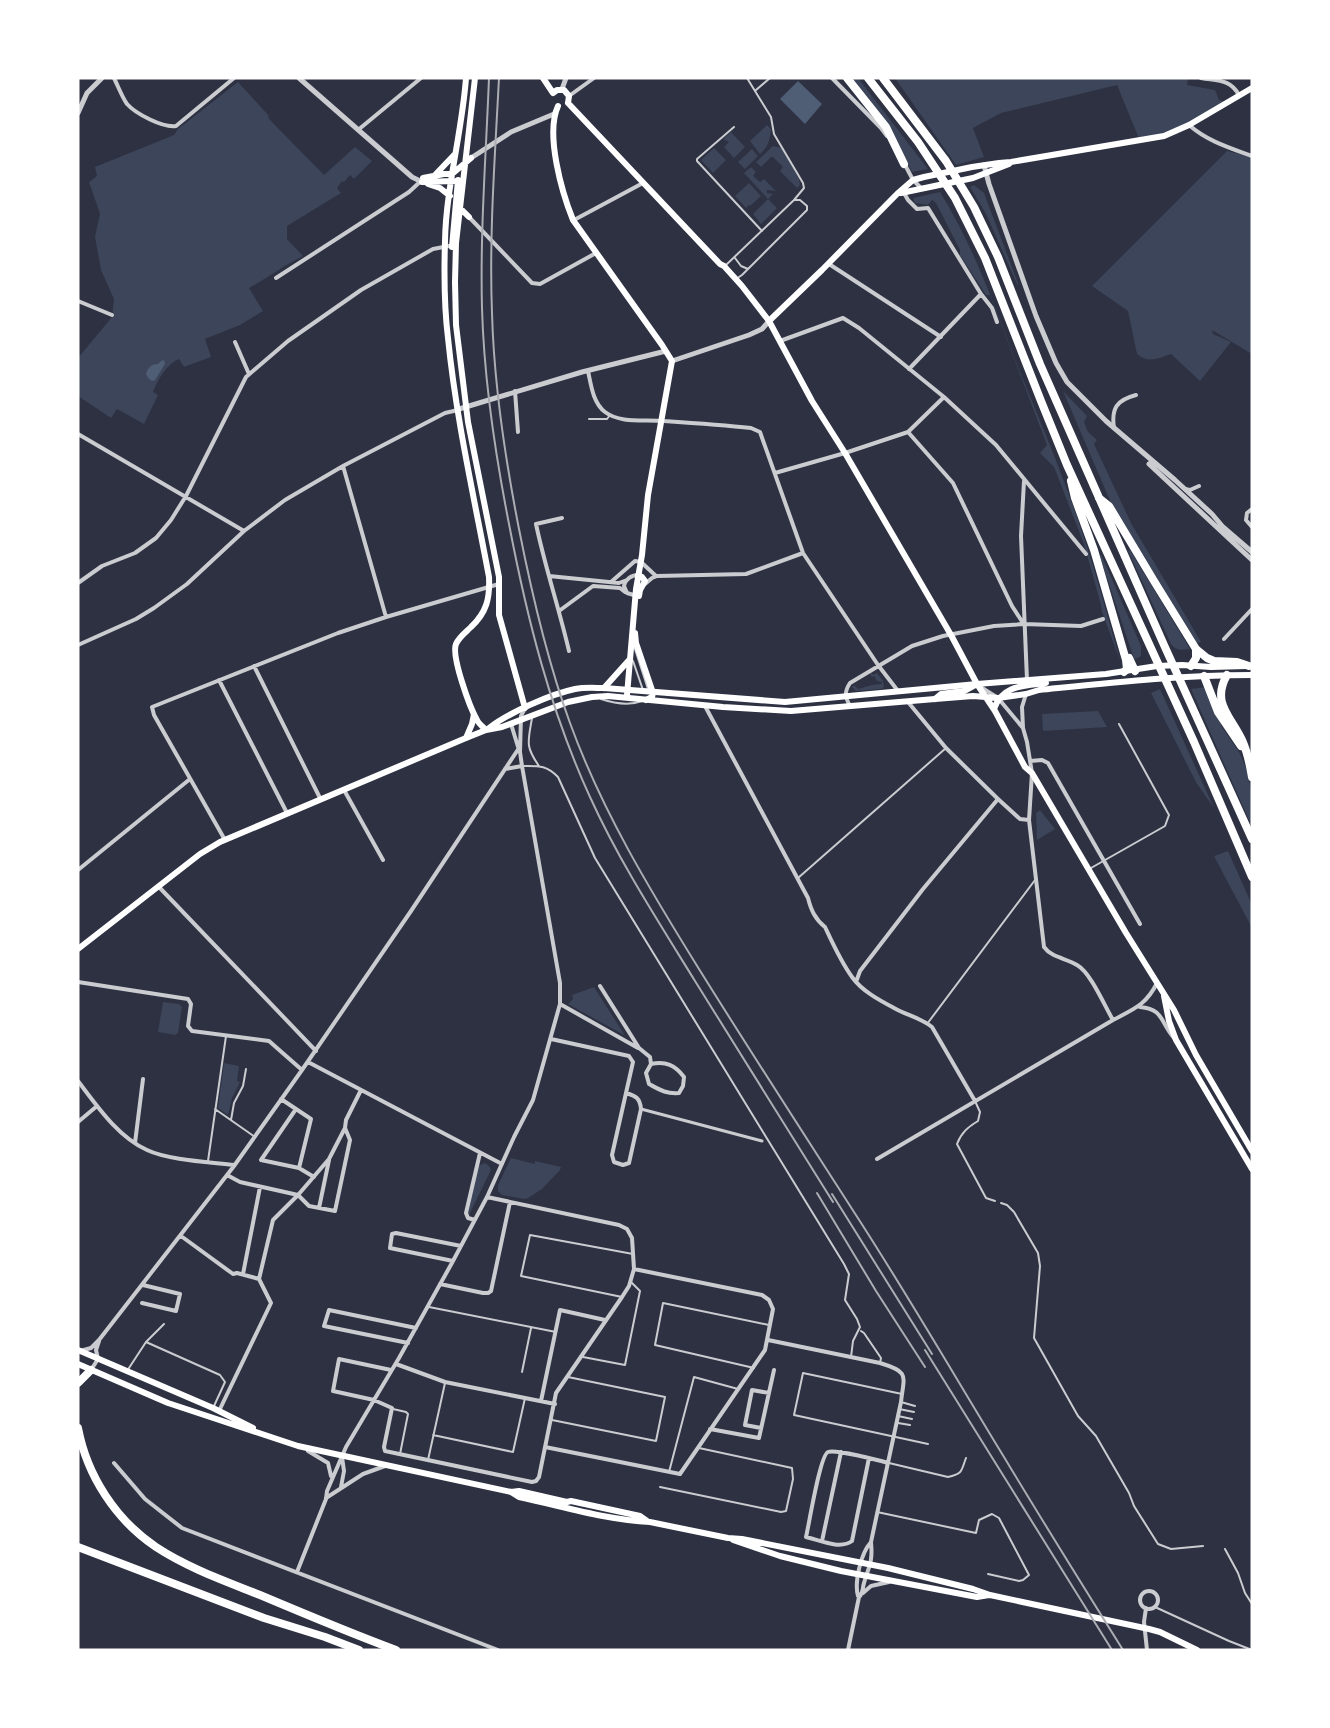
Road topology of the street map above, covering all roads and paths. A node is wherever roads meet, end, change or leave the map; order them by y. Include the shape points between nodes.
1 (102, 78) edge
2 (114, 78) edge
3 (234, 78) edge
4 (299, 78) edge
5 (421, 78) edge
6 (466, 78) edge
7 (475, 78) edge
8 (543, 78) edge
9 (559, 78) edge
10 (594, 78) edge
11 (747, 78) edge
12 (770, 78) edge
13 (832, 78) edge
14 (847, 78) edge
15 (868, 78) edge
16 (883, 78) edge
17 (1201, 78) edge
18 (564, 84) edge
19 (1252, 88) edge
20 (756, 90) junction
21 (1239, 95) junction
22 (568, 99) junction
23 (554, 100) junction
24 (78, 113) edge
25 (554, 114) junction
26 (1189, 125) junction
27 (734, 127) dead end
28 (358, 130) junction
29 (455, 153) junction
30 (1252, 156) edge
31 (471, 158) junction
32 (1011, 162) junction
33 (904, 164) junction
34 (984, 165) junction
35 (452, 174) junction
36 (986, 174) junction
37 (434, 175) junction
38 (422, 180) junction
39 (458, 180) junction
40 (913, 180) junction
41 (643, 183) junction
42 (724, 189) junction
43 (922, 189) junction
44 (721, 192) dead end
45 (901, 193) junction
46 (450, 196) junction
47 (794, 200) junction
48 (458, 206) junction
49 (469, 217) joint
50 (573, 220) junction
51 (762, 231) junction
52 (451, 246) junction
53 (596, 253) junction
54 (735, 258) junction
55 (829, 263) junction
56 (724, 267) junction
57 (748, 269) junction
58 (276, 278) dead end
59 (736, 279) junction
60 (981, 294) junction
61 (78, 301) edge
62 (112, 315) dead end
63 (769, 321) junction
64 (998, 322) dead end
65 (941, 337) junction
66 (235, 342) dead end
67 (780, 342) junction
68 (666, 351) junction
69 (672, 361) junction
70 (909, 369) junction
71 (588, 370) junction
72 (249, 374) junction
73 (516, 392) junction
74 (1136, 395) dead end
75 (944, 397) junction
76 (466, 407) junction
77 (459, 409) junction
78 (610, 415) junction
79 (589, 419) dead end
80 (662, 421) junction
81 (1114, 429) junction
82 (518, 432) dead end
83 (908, 432) junction
84 (78, 434) edge
85 (845, 453) junction
86 (1067, 465) junction
87 (343, 466) junction
88 (775, 473) junction
89 (1024, 480) junction
90 (1184, 488) junction
91 (186, 496) junction
92 (1099, 498) junction
93 (1195, 498) junction
94 (1252, 508) edge
95 (562, 518) dead end
96 (1252, 527) edge
97 (244, 531) junction
98 (1252, 552) edge
99 (803, 553) junction
100 (1086, 554) dead end
101 (1252, 560) edge
102 (641, 562) junction
103 (638, 575) junction
104 (549, 576) junction
105 (657, 576) junction
106 (627, 580) junction
107 (610, 582) junction
108 (78, 583) edge
109 (500, 584) junction
110 (644, 585) junction
111 (489, 588) junction
112 (626, 591) junction
113 (638, 596) junction
114 (1110, 606) junction
115 (1252, 609) edge
116 (559, 611) junction
117 (484, 612) junction
118 (499, 615) junction
119 (386, 616) junction
120 (1103, 619) dead end
121 (1024, 624) junction
122 (951, 634) junction
123 (633, 637) junction
124 (1224, 639) dead end
125 (78, 645) edge
126 (1196, 649) junction
127 (569, 651) dead end
128 (631, 656) junction
129 (878, 665) junction
130 (254, 666) junction
131 (1191, 666) junction
132 (1251, 669) edge
133 (1135, 670) junction
134 (1124, 672) junction
135 (1090, 675) junction
136 (1227, 675) junction
137 (1204, 676) junction
138 (1176, 678) junction
139 (219, 680) junction
140 (1027, 680) junction
141 (1144, 681) junction
142 (977, 684) junction
143 (604, 688) junction
144 (627, 690) junction
145 (899, 692) junction
146 (1026, 694) junction
147 (651, 695) junction
148 (592, 697) junction
149 (845, 697) junction
150 (986, 697) junction
151 (627, 698) junction
152 (998, 698) junction
153 (935, 699) junction
154 (645, 700) junction
155 (907, 701) junction
156 (705, 705) junction
157 (850, 706) junction
158 (527, 707) junction
159 (994, 709) junction
160 (513, 713) junction
161 (474, 714) junction
162 (533, 716) junction
163 (521, 718) junction
164 (511, 724) junction
165 (1119, 724) dead end
166 (502, 727) junction
167 (1023, 728) junction
168 (486, 730) junction
169 (466, 738) junction
170 (946, 747) junction
171 (519, 750) junction
172 (1246, 751) junction
173 (1030, 761) junction
174 (522, 766) junction
175 (539, 766) junction
176 (505, 769) junction
177 (1032, 773) junction
178 (1252, 777) edge
179 (190, 779) junction
180 (344, 790) junction
181 (998, 799) junction
182 (321, 800) junction
183 (287, 813) junction
184 (1029, 820) junction
185 (1252, 839) edge
186 (226, 840) junction
187 (383, 860) dead end
188 (1104, 861) junction
189 (1088, 869) junction
190 (78, 870) edge
191 (1252, 877) edge
192 (798, 878) junction
193 (1035, 880) junction
194 (159, 887) junction
195 (1140, 924) dead end
196 (78, 949) edge
197 (78, 982) edge
198 (856, 982) junction
199 (1158, 982) junction
200 (600, 986) dead end
201 (1163, 993) junction
202 (560, 1004) junction
203 (1139, 1007) junction
204 (1113, 1020) junction
205 (927, 1024) junction
206 (225, 1036) junction
207 (551, 1039) junction
208 (1176, 1040) junction
209 (639, 1048) junction
210 (316, 1051) junction
211 (308, 1062) junction
212 (651, 1064) junction
213 (246, 1069) dead end
214 (302, 1070) junction
215 (143, 1079) dead end
216 (78, 1082) edge
217 (361, 1090) junction
218 (626, 1093) junction
219 (281, 1100) junction
220 (975, 1101) junction
221 (97, 1106) junction
222 (215, 1109) junction
223 (296, 1109) junction
224 (641, 1109) junction
225 (231, 1120) junction
226 (78, 1122) edge
227 (345, 1128) junction
228 (255, 1137) junction
229 (762, 1141) dead end
230 (135, 1143) junction
231 (1252, 1151) edge
232 (480, 1152) junction
233 (329, 1159) junction
234 (877, 1159) dead end
235 (208, 1162) junction
236 (502, 1164) junction
237 (234, 1166) junction
238 (299, 1168) junction
239 (1252, 1169) edge
240 (227, 1175) junction
241 (314, 1177) junction
242 (260, 1187) junction
243 (298, 1195) junction
244 (487, 1197) junction
245 (995, 1201) dead end
246 (510, 1202) junction
247 (1001, 1203) dead end
248 (319, 1208) junction
249 (475, 1220) junction
250 (181, 1236) junction
251 (461, 1246) junction
252 (633, 1254) junction
253 (453, 1261) junction
254 (634, 1269) junction
255 (243, 1274) junction
256 (259, 1279) junction
257 (630, 1281) junction
258 (440, 1284) junction
259 (142, 1285) junction
260 (622, 1297) junction
261 (142, 1303) dead end
262 (428, 1307) junction
263 (605, 1320) junction
264 (164, 1324) dead end
265 (771, 1325) junction
266 (531, 1327) junction
267 (416, 1328) junction
268 (859, 1331) junction
269 (556, 1332) junction
270 (99, 1340) junction
271 (768, 1340) junction
272 (146, 1342) junction
273 (408, 1343) junction
274 (79, 1350) edge
275 (582, 1357) junction
276 (851, 1357) junction
277 (98, 1359) junction
278 (880, 1363) junction
279 (78, 1364) edge
280 (396, 1364) junction
281 (754, 1368) junction
282 (91, 1370) junction
283 (391, 1370) junction
284 (774, 1370) dead end
285 (127, 1371) junction
286 (522, 1372) dead end
287 (568, 1377) junction
288 (445, 1382) junction
289 (78, 1383) edge
290 (738, 1389) junction
291 (769, 1393) junction
292 (902, 1394) junction
293 (525, 1398) junction
294 (374, 1400) junction
295 (541, 1401) junction
296 (901, 1402) junction
297 (555, 1404) junction
298 (915, 1406) dead end
299 (392, 1408) junction
300 (899, 1409) junction
301 (216, 1410) junction
302 (914, 1412) dead end
303 (898, 1416) junction
304 (912, 1419) dead end
305 (552, 1420) junction
306 (897, 1422) junction
307 (910, 1425) dead end
308 (78, 1428) edge
309 (761, 1428) junction
310 (710, 1430) junction
311 (433, 1435) junction
312 (269, 1436) junction
313 (894, 1436) junction
314 (928, 1444) dead end
315 (302, 1447) junction
316 (545, 1447) junction
317 (699, 1448) junction
318 (841, 1452) junction
319 (400, 1454) junction
320 (342, 1456) junction
321 (869, 1458) junction
322 (966, 1458) dead end
323 (428, 1460) junction
324 (114, 1463) dead end
325 (888, 1463) junction
326 (387, 1466) junction
327 (669, 1472) junction
328 (331, 1480) junction
329 (660, 1486) dead end
330 (341, 1487) junction
331 (511, 1492) junction
332 (326, 1499) junction
333 (574, 1509) junction
334 (621, 1512) junction
335 (877, 1512) junction
336 (648, 1521) junction
337 (728, 1538) junction
338 (822, 1541) junction
339 (871, 1542) junction
340 (1203, 1546) dead end
341 (78, 1547) edge
342 (1225, 1550) dead end
343 (862, 1563) junction
344 (871, 1565) junction
345 (297, 1572) junction
346 (859, 1574) junction
347 (988, 1574) dead end
348 (867, 1576) junction
349 (894, 1581) junction
350 (861, 1595) junction
351 (990, 1595) junction
352 (1252, 1604) edge
353 (1155, 1606) junction
354 (1146, 1608) junction
355 (359, 1650) edge
356 (396, 1650) edge
357 (498, 1650) edge
358 (848, 1650) edge
359 (1146, 1650) edge
360 (1197, 1650) edge
361 (1252, 1650) edge

1 - 24 street via 87,93
2 - 3 street via 129,106 156,123 172,127
4 - 28 street
5 - 28 street
6 - 29 main road
7 - 31 main road
8 - 23 main road
9 - 18 lane
10 - 22 street
11 - 20 lane
12 - 20 lane
13 - 33 street via 881,128
14 - 33 highway via 886,127
15 - 86 highway via 955,198 986,258
16 - 92 highway via 946,161 974,207
17 - 21 street via 1229,83
18 - 22 main road
18 - 23 main road
19 - 21 main road
20 - 47 lane via 771,117 774,134 803,183 804,188
21 - 26 main road
22 - 23 main road via 563,106
22 - 41 main road
23 - 25 main road
25 - 31 street via 511,132
25 - 50 main road via 555,156
26 - 30 street via 1214,142
26 - 32 main road via 1136,142
27 - 42 lane via 697,159
28 - 38 street via 412,177
29 - 35 main road
29 - 37 main road
31 - 35 main road
31 - 39 main road
32 - 34 main road
32 - 36 main road
33 - 40 street
34 - 36 street
34 - 40 main road
35 - 37 main road
35 - 39 main road
36 - 43 main road
36 - 81 street via 1056,363 1072,388
37 - 38 main road
38 - 39 main road
38 - 46 main road
38 - 58 street
39 - 46 main road
39 - 48 main road
40 - 43 street
40 - 45 main road
41 - 50 street
41 - 56 main road
42 - 44 lane
42 - 51 lane
43 - 45 main road
45 - 55 main road
45 - 60 street via 917,209 928,208
46 - 52 main road
47 - 51 lane
47 - 57 lane via 804,202 807,210
48 - 49 main road
48 - 52 main road
49 - 53 street via 532,283 540,284
50 - 53 main road
51 - 54 lane
52 - 72 street via 433,249 361,290
52 - 76 main road via 456,259 456,325
52 - 77 main road via 447,337
53 - 68 main road
54 - 56 lane
54 - 57 lane
55 - 63 main road
55 - 65 street
56 - 59 main road
57 - 59 lane
59 - 63 main road
60 - 64 street
60 - 65 street
61 - 62 street
63 - 67 main road
63 - 69 street via 758,331
65 - 70 street
66 - 72 street
67 - 70 street via 843,318
67 - 85 main road
68 - 69 main road
68 - 71 street
69 - 80 main road
70 - 75 street
71 - 73 street
71 - 78 street via 596,400
72 - 91 street
73 - 76 street
73 - 82 street
74 - 81 street via 1125,397 1114,410
75 - 83 street
75 - 89 street via 996,445
76 - 77 street
76 - 109 main road
77 - 87 street
77 - 111 main road
78 - 79 lane via 607,419
78 - 80 street
80 - 88 street via 760,432
80 - 102 main road
81 - 90 street
81 - 101 street
83 - 85 street
83 - 121 street via 953,483
84 - 91 street
85 - 88 street
85 - 122 main road
86 - 114 highway
86 - 191 highway
87 - 97 street via 285,500
87 - 119 street
88 - 99 street
89 - 100 street
89 - 121 street
90 - 93 street
90 - 93 street via 1199,486
91 - 97 street
91 - 108 street via 156,538
92 - 126 highway via 1109,506
92 - 185 highway
93 - 98 street
94 - 96 street via 1246,520
95 - 104 street via 536,524
97 - 125 street via 187,585 154,609
99 - 105 street via 746,574
99 - 129 street
102 - 103 main road
102 - 105 street
102 - 107 street via 633,562
103 - 106 street
103 - 110 main road via 645,579
103 - 113 main road
104 - 107 street
104 - 116 street
105 - 110 street
106 - 107 street
106 - 112 street
109 - 111 street
109 - 118 main road
110 - 113 main road
111 - 117 main road
111 - 119 street
112 - 113 street
112 - 116 street via 593,586
113 - 123 main road
114 - 133 highway
114 - 134 highway via 1126,660
115 - 124 street
116 - 127 street
117 - 118 main road
117 - 161 main road via 462,635 454,651
118 - 158 main road
119 - 130 street
120 - 121 street via 1081,626
121 - 122 street
121 - 140 street
122 - 129 street via 912,646
122 - 142 main road
123 - 128 main road
123 - 147 main road
126 - 131 highway
126 - 132 highway via 1212,660 1237,662
128 - 143 main road
128 - 144 main road
128 - 147 lane
129 - 145 street
129 - 149 street via 850,683
130 - 139 street
130 - 182 street
131 - 132 main road
131 - 133 main road
131 - 137 main road
131 - 138 main road
132 - 136 main road
133 - 134 main road
133 - 141 main road
134 - 135 main road
135 - 140 main road
135 - 152 main road via 1012,688
136 - 137 main road
136 - 172 highway via 1220,691 1222,705
137 - 138 main road
137 - 172 highway via 1222,718
138 - 141 main road
139 - 179 street via 153,706 154,715
139 - 183 street
140 - 142 main road
141 - 146 main road
142 - 145 main road
142 - 150 main road
142 - 152 street
142 - 153 main road via 964,692 941,693
143 - 144 main road
143 - 158 main road via 578,688
144 - 147 main road
144 - 151 main road
145 - 149 main road
146 - 152 main road
146 - 167 street
147 - 149 main road via 785,702
147 - 154 main road
147 - 156 main road
148 - 151 main road
148 - 154 lane via 635,704
148 - 162 main road
149 - 157 street
150 - 152 main road
150 - 153 main road
150 - 159 main road
151 - 154 main road
152 - 159 main road
152 - 167 street
153 - 155 main road
155 - 157 main road
155 - 170 street
156 - 157 main road via 791,711
156 - 192 street
158 - 160 main road
158 - 163 street
159 - 177 main road
160 - 163 street
160 - 168 main road
161 - 168 main road
161 - 169 main road
162 - 163 main road
162 - 175 lane via 529,748
163 - 164 main road
163 - 166 street
163 - 171 street
164 - 166 main road
164 - 171 street
165 - 188 lane via 1169,815 1165,826
166 - 168 main road
167 - 173 street
168 - 169 main road
169 - 180 main road
170 - 181 street
170 - 192 lane
171 - 174 street
171 - 176 street
172 - 178 highway
173 - 177 street
173 - 188 street via 1048,764
174 - 175 lane
174 - 176 street
174 - 202 street via 560,983
175 - 268 lane via 558,777 595,858 844,1264 849,1274 845,1294
176 - 210 street
177 - 184 street
177 - 189 main road
179 - 186 street
179 - 190 street
180 - 182 main road
180 - 187 street
181 - 184 street via 1020,819
181 - 198 street via 923,889 860,971
182 - 183 main road
183 - 186 main road
184 - 193 street
186 - 194 main road via 200,854
188 - 189 lane
188 - 195 street
189 - 199 main road
192 - 198 street via 818,921
193 - 204 street via 1044,947 1078,965
193 - 205 lane
194 - 196 main road
194 - 210 street
197 - 206 street via 187,999 191,1004 191,1030
198 - 205 street via 885,1003
199 - 201 main road
199 - 203 street
200 - 209 street
201 - 208 main road
201 - 231 main road
202 - 207 street
202 - 209 street
203 - 204 street
203 - 208 street via 1160,1015
204 - 220 street
205 - 220 street
206 - 214 street via 269,1041
206 - 222 lane
207 - 218 street via 629,1056 633,1062
207 - 236 street via 533,1100
208 - 239 main road
209 - 212 street via 650,1057
210 - 211 street
211 - 214 street
211 - 217 street
212 - 212 street via 646,1072 649,1084 662,1092 679,1093 684,1077 677,1069 667,1063
213 - 225 lane
214 - 219 street
215 - 230 street
216 - 221 street
217 - 227 street
217 - 232 street
218 - 224 street via 636,1096
218 - 224 street via 612,1155 614,1162 629,1163
219 - 223 street
219 - 228 street
220 - 234 street
220 - 245 lane via 980,1112 978,1121 962,1133 957,1144 986,1198
221 - 226 street
221 - 230 street
222 - 225 lane
222 - 235 lane
223 - 238 street via 311,1119
223 - 238 street via 261,1160
224 - 229 street
225 - 228 lane
227 - 233 street
227 - 248 street via 350,1140 335,1211
228 - 237 street
230 - 235 street via 160,1155
232 - 236 street
232 - 249 street via 466,1213
233 - 241 street
233 - 248 street
235 - 237 street
236 - 244 street
237 - 240 street
238 - 241 street
240 - 242 street
240 - 250 street
241 - 243 street
242 - 243 street
242 - 255 street
243 - 248 street via 309,1206
243 - 256 street via 273,1221
244 - 246 street
244 - 249 street
246 - 252 street via 619,1225 627,1229 632,1239
246 - 258 street via 491,1291 483,1293
247 - 340 lane via 1014,1212 1038,1253 1034,1338 1078,1416 1096,1436 1158,1544 1171,1549
249 - 251 street
250 - 255 street via 233,1274
250 - 259 street
251 - 253 street
251 - 253 street via 392,1234 390,1248 394,1250
252 - 254 street
252 - 260 lane via 530,1234 521,1276
253 - 258 street
254 - 257 street
254 - 265 street via 762,1295 773,1309
255 - 256 street
256 - 301 street via 271,1303
257 - 260 street
257 - 275 lane via 640,1291 625,1365
258 - 262 street
259 - 261 street via 180,1294 176,1311
259 - 270 street
260 - 263 street
262 - 266 lane
262 - 267 street
263 - 269 street via 560,1310
263 - 275 street
264 - 272 lane
265 - 271 street
265 - 281 lane via 663,1303 655,1345
266 - 269 lane
266 - 286 lane
267 - 273 street
267 - 273 street via 329,1310 324,1326
268 - 276 lane
268 - 278 lane via 870,1341
269 - 295 street
270 - 274 street via 91,1348
270 - 277 street
271 - 276 street
271 - 281 street
272 - 285 lane
272 - 301 lane via 220,1376 225,1382
273 - 280 street
274 - 277 main road
275 - 287 street
276 - 278 street
277 - 282 street
277 - 285 main road
278 - 292 street via 902,1372
279 - 282 main road
280 - 283 street
280 - 288 street
281 - 290 street
282 - 289 highway
282 - 312 main road via 168,1403
283 - 294 street
283 - 294 street via 339,1359 333,1391
284 - 291 street
285 - 301 main road
287 - 297 street via 556,1393
287 - 305 lane via 664,1397 656,1441
288 - 293 street
288 - 311 lane
290 - 310 street
290 - 327 lane via 694,1377
291 - 309 street
291 - 309 street via 752,1390 746,1425
292 - 296 street
292 - 313 lane via 803,1373 794,1415
293 - 295 street
293 - 311 lane via 513,1452
294 - 299 street
294 - 320 street
295 - 297 street
296 - 298 lane
296 - 300 street
297 - 305 street
299 - 319 lane via 408,1414
299 - 319 street via 384,1447
300 - 302 lane
300 - 303 street
301 - 312 main road
303 - 304 lane
303 - 306 street
305 - 316 street
306 - 307 lane
306 - 313 street
308 - 356 highway via 95,1478 110,1502 129,1526 155,1547 242,1588
309 - 310 street via 759,1438
310 - 317 street
311 - 323 lane
312 - 315 main road
313 - 314 lane
313 - 325 street
315 - 320 main road
315 - 328 street via 328,1463
316 - 323 street via 536,1481 532,1482
316 - 327 street
317 - 327 street via 680,1474
317 - 329 lane via 792,1468 786,1511
318 - 321 street
318 - 338 street
318 - 338 street via 824,1455 818,1477 806,1537
319 - 323 street
320 - 326 main road
320 - 328 street
320 - 330 street
321 - 325 street
321 - 338 street via 852,1541 844,1545
322 - 325 lane via 963,1470 948,1477
324 - 345 street via 145,1499 182,1528
325 - 335 street
326 - 330 street
326 - 331 main road
328 - 332 street
330 - 332 street
331 - 333 main road
331 - 334 main road
332 - 345 street
333 - 334 main road via 580,1506
333 - 336 main road
334 - 336 main road
335 - 339 street
335 - 347 lane via 976,1533 979,1520 992,1514 999,1518 1029,1575 1019,1581
336 - 337 main road
337 - 343 main road
337 - 346 main road via 780,1556
339 - 343 street via 863,1553
339 - 344 street
341 - 355 highway
342 - 352 lane
343 - 344 main road
343 - 346 street
344 - 348 street
344 - 351 main road
345 - 357 street
346 - 348 main road
346 - 350 street via 856,1589
348 - 349 main road
348 - 350 street
349 - 350 street via 871,1586
349 - 351 main road via 977,1597
350 - 358 street
351 - 360 main road via 1160,1632
353 - 354 street
353 - 354 street via 1157,1595 1146,1591 1140,1598
353 - 361 lane
354 - 359 street

